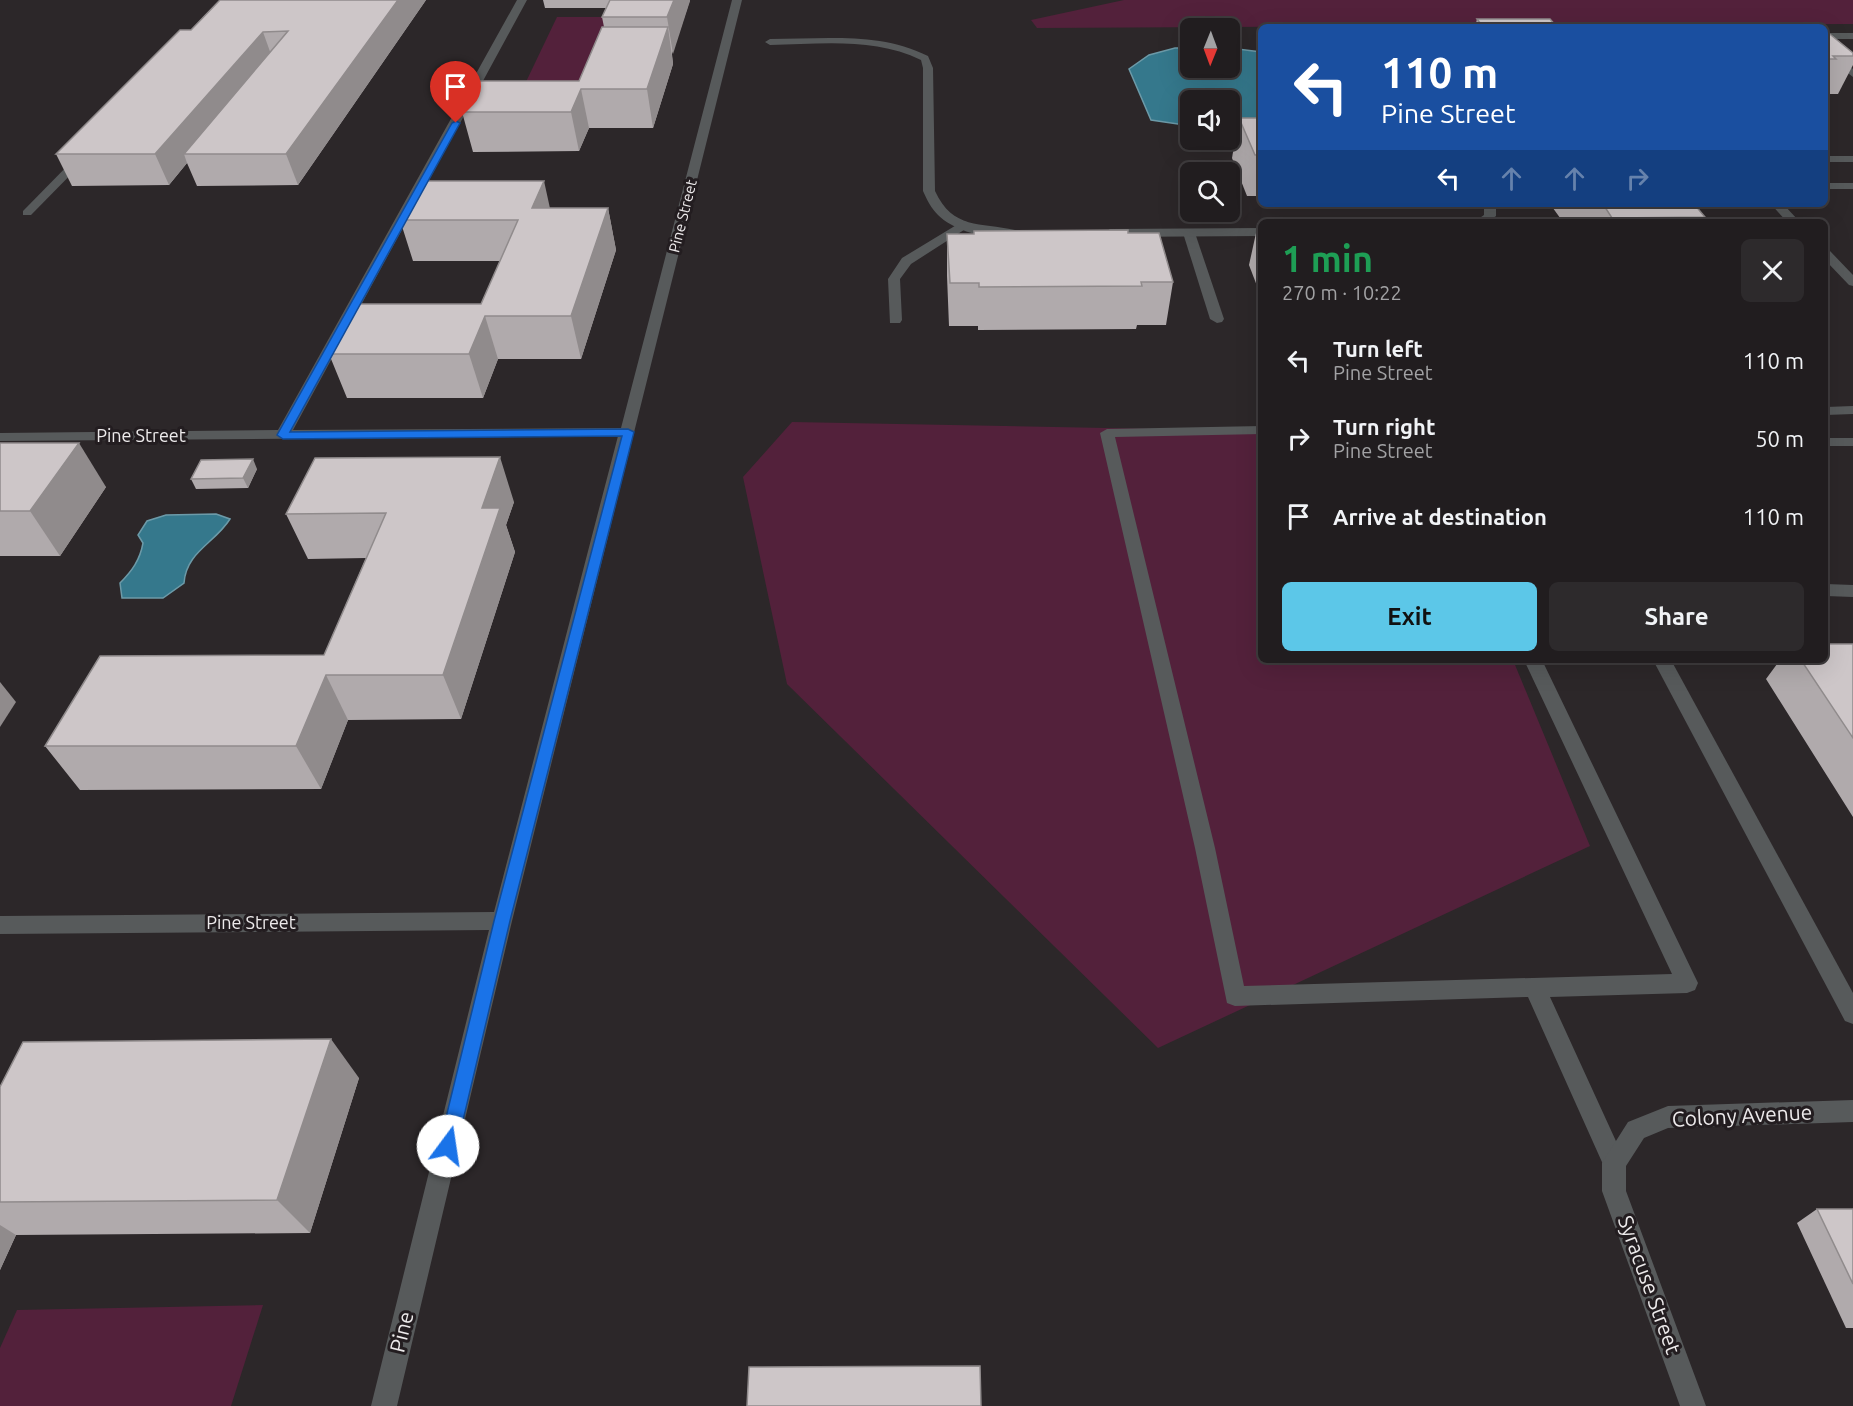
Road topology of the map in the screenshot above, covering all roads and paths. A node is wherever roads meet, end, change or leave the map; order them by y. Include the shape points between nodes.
1 (522, 0) edge
2 (736, 0) edge
3 (1828, 36) edge
4 (1853, 36) edge
5 (770, 42) dead end
6 (1828, 54) edge
7 (1853, 74) edge
8 (92, 147) edge
9 (1828, 159) edge
10 (1853, 159) edge
11 (1828, 186) edge
12 (1853, 186) edge
13 (1780, 207) edge
14 (27, 213) dead end
15 (1791, 219) edge
16 (963, 225) junction
17 (1189, 232) junction
18 (1258, 232) edge
19 (1019, 234) edge
20 (1097, 234) edge
21 (1828, 256) edge
22 (1853, 282) edge
23 (895, 320) dead end
24 (1217, 320) dead end
25 (1853, 410) edge
26 (1828, 411) edge
27 (1258, 430) edge
28 (628, 432) junction
29 (283, 435) junction
30 (0, 437) edge
31 (1828, 442) edge
32 (1853, 442) edge
33 (1828, 589) edge
34 (1853, 591) edge
35 (1534, 663) edge
36 (1664, 663) edge
37 (502, 921) junction
38 (0, 925) edge
39 (1535, 988) junction
40 (1853, 1014) edge
41 (1853, 1111) edge
42 (1614, 1163) junction
43 (421, 1258) joint
44 (384, 1406) edge
45 (1693, 1406) edge

1 - 29 street
2 - 28 street, Pine Street
3 - 4 street
5 - 16 street via 877,43 902,47 925,58 929,191 934,206
6 - 7 street
8 - 14 street
9 - 10 street
11 - 12 street
13 - 15 street
16 - 19 street
16 - 23 street via 906,261 894,279
17 - 18 street
17 - 20 street
17 - 24 street
21 - 22 street
25 - 26 street
27 - 39 street via 1107,433 1205,848 1235,996
28 - 29 street, Pine Street
28 - 37 street, Pine Street
29 - 30 street, Pine Street
31 - 32 street
33 - 34 street
35 - 39 street via 1687,983
36 - 40 street
37 - 38 street, Pine Street
37 - 43 street, Pine Street
39 - 42 street
41 - 42 street, Colony Avenue via 1668,1117 1636,1130
42 - 45 street, Syracuse Street via 1614,1191
43 - 44 street, Pine

